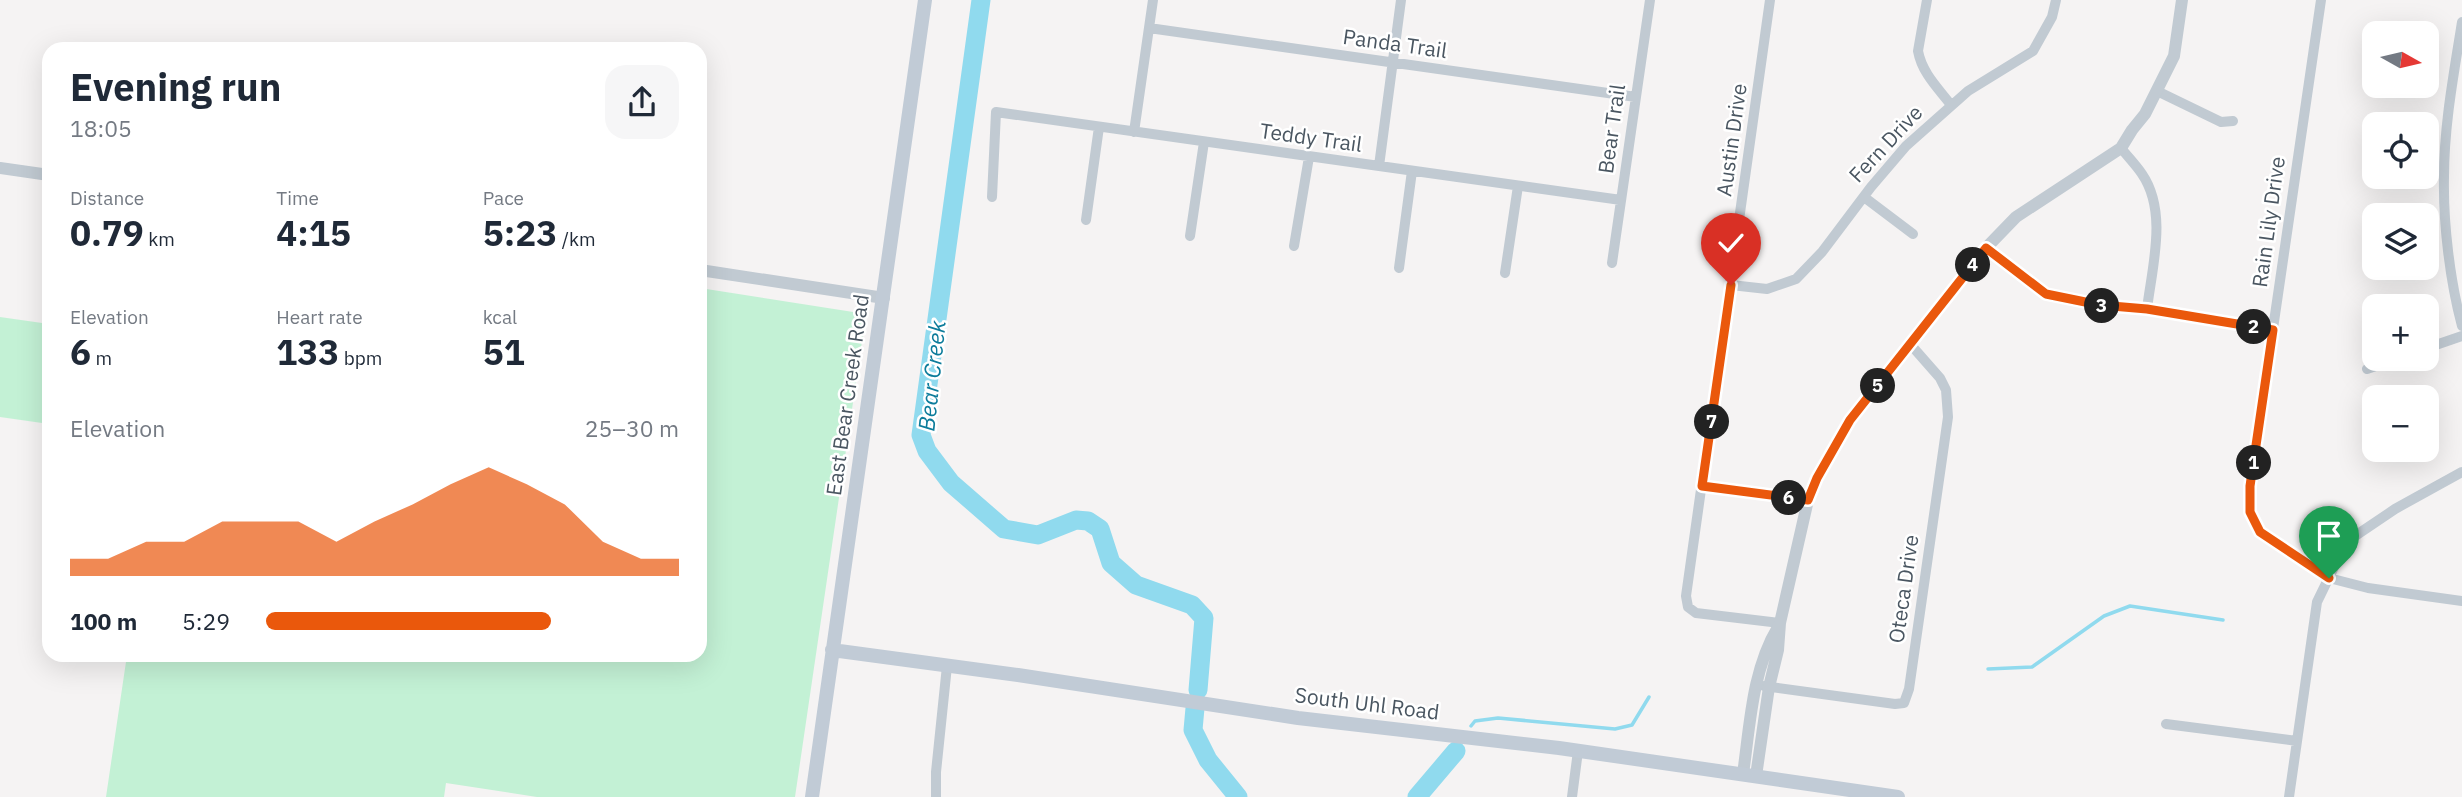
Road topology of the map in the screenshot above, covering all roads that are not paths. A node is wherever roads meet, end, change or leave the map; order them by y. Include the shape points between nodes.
1 (925, 0) edge
2 (1153, 0) edge
3 (1401, 0) edge
4 (1650, 0) edge
5 (1770, 0) edge
6 (1927, 0) edge
7 (2056, 0) edge
8 (2182, 0) edge
9 (2321, 0) edge
10 (2462, 22) edge
11 (1149, 28) junction
12 (1393, 63) junction
13 (2157, 91) junction
14 (1636, 97) junction
15 (1951, 105) junction
16 (2233, 121) dead end
17 (1099, 127) junction
18 (1134, 132) junction
19 (1204, 142) junction
20 (2121, 148) junction
21 (1309, 157) junction
22 (1379, 166) junction
23 (0, 169) edge
24 (1412, 171) junction
25 (42, 174) edge
26 (1518, 186) junction
27 (992, 197) dead end
28 (1864, 197) junction
29 (1621, 200) junction
30 (1086, 220) dead end
31 (1913, 234) dead end
32 (1190, 236) dead end
33 (1294, 246) dead end
34 (1986, 248) junction
35 (1612, 263) dead end
36 (1399, 268) dead end
37 (707, 271) edge
38 (1505, 273) dead end
39 (1731, 285) junction
40 (884, 298) junction
41 (2147, 309) junction
42 (2462, 326) edge
43 (2273, 330) junction
44 (2462, 336) edge
45 (2439, 344) edge
46 (1911, 345) junction
47 (2462, 472) edge
48 (1702, 486) junction
49 (1808, 500) junction
50 (2329, 578) junction
51 (2462, 601) edge
52 (1780, 623) junction
53 (832, 650) junction
54 (947, 666) junction
55 (1763, 686) junction
56 (2166, 724) dead end
57 (2297, 741) junction
58 (1578, 751) junction
59 (1750, 775) junction
60 (1853, 793) edge
61 (812, 797) edge
62 (936, 797) edge
63 (1572, 797) edge
64 (1898, 797) edge
65 (2289, 797) edge

1 - 40 main road, East Bear Creek Road
2 - 11 street
3 - 12 street
4 - 14 street, Bear Trail
5 - 39 street, Austin Drive
6 - 15 street via 1918,51 1923,68
7 - 15 street, Fern Drive via 2033,51
8 - 13 street via 2174,57
9 - 43 street, Rain Lily Drive
10 - 42 street via 2444,175 2445,224
11 - 12 street, Panda Trail
11 - 18 street
12 - 14 street, Panda Trail
12 - 22 street
13 - 16 street via 2221,122
13 - 20 street
14 - 29 street, Bear Trail
15 - 28 street, Fern Drive via 1906,146
17 - 18 street, Teddy Trail
17 - 27 street, Teddy Trail via 996,112
17 - 30 street
18 - 19 street, Teddy Trail
19 - 21 street, Teddy Trail
19 - 32 street
20 - 34 street via 2016,217
20 - 41 street via 2143,175 2157,219
21 - 22 street, Teddy Trail
21 - 33 street
22 - 24 street, Teddy Trail
23 - 25 street
24 - 26 street, Teddy Trail
24 - 36 street
26 - 29 street, Teddy Trail
26 - 38 street
28 - 31 street
28 - 39 street, Fern Drive via 1796,279 1767,289
29 - 35 street, Bear Trail
34 - 41 street via 2046,294
34 - 46 street
37 - 40 street
39 - 48 street, Austin Drive
40 - 53 main road, East Bear Creek Road
41 - 43 street
43 - 50 street, Rain Lily Drive via 2250,512 2260,532
44 - 45 street
46 - 49 street via 1850,420
46 - 55 street, Oteca Drive via 1940,378 1948,417 1904,703
47 - 50 street via 2355,536
48 - 49 street
48 - 52 street, Austin Drive via 1688,607 1696,613
49 - 52 street
50 - 51 street, Rain Lily Drive
50 - 57 street via 2317,602
52 - 55 street via 1778,650
53 - 54 main road, South Uhl Road
53 - 61 main road, East Bear Creek Road
54 - 58 main road, South Uhl Road via 1298,718
54 - 62 street
55 - 59 street
56 - 57 street
57 - 65 street
58 - 59 main road, South Uhl Road
58 - 63 street
59 - 60 main road, South Uhl Road
60 - 64 main road, South Uhl Road

